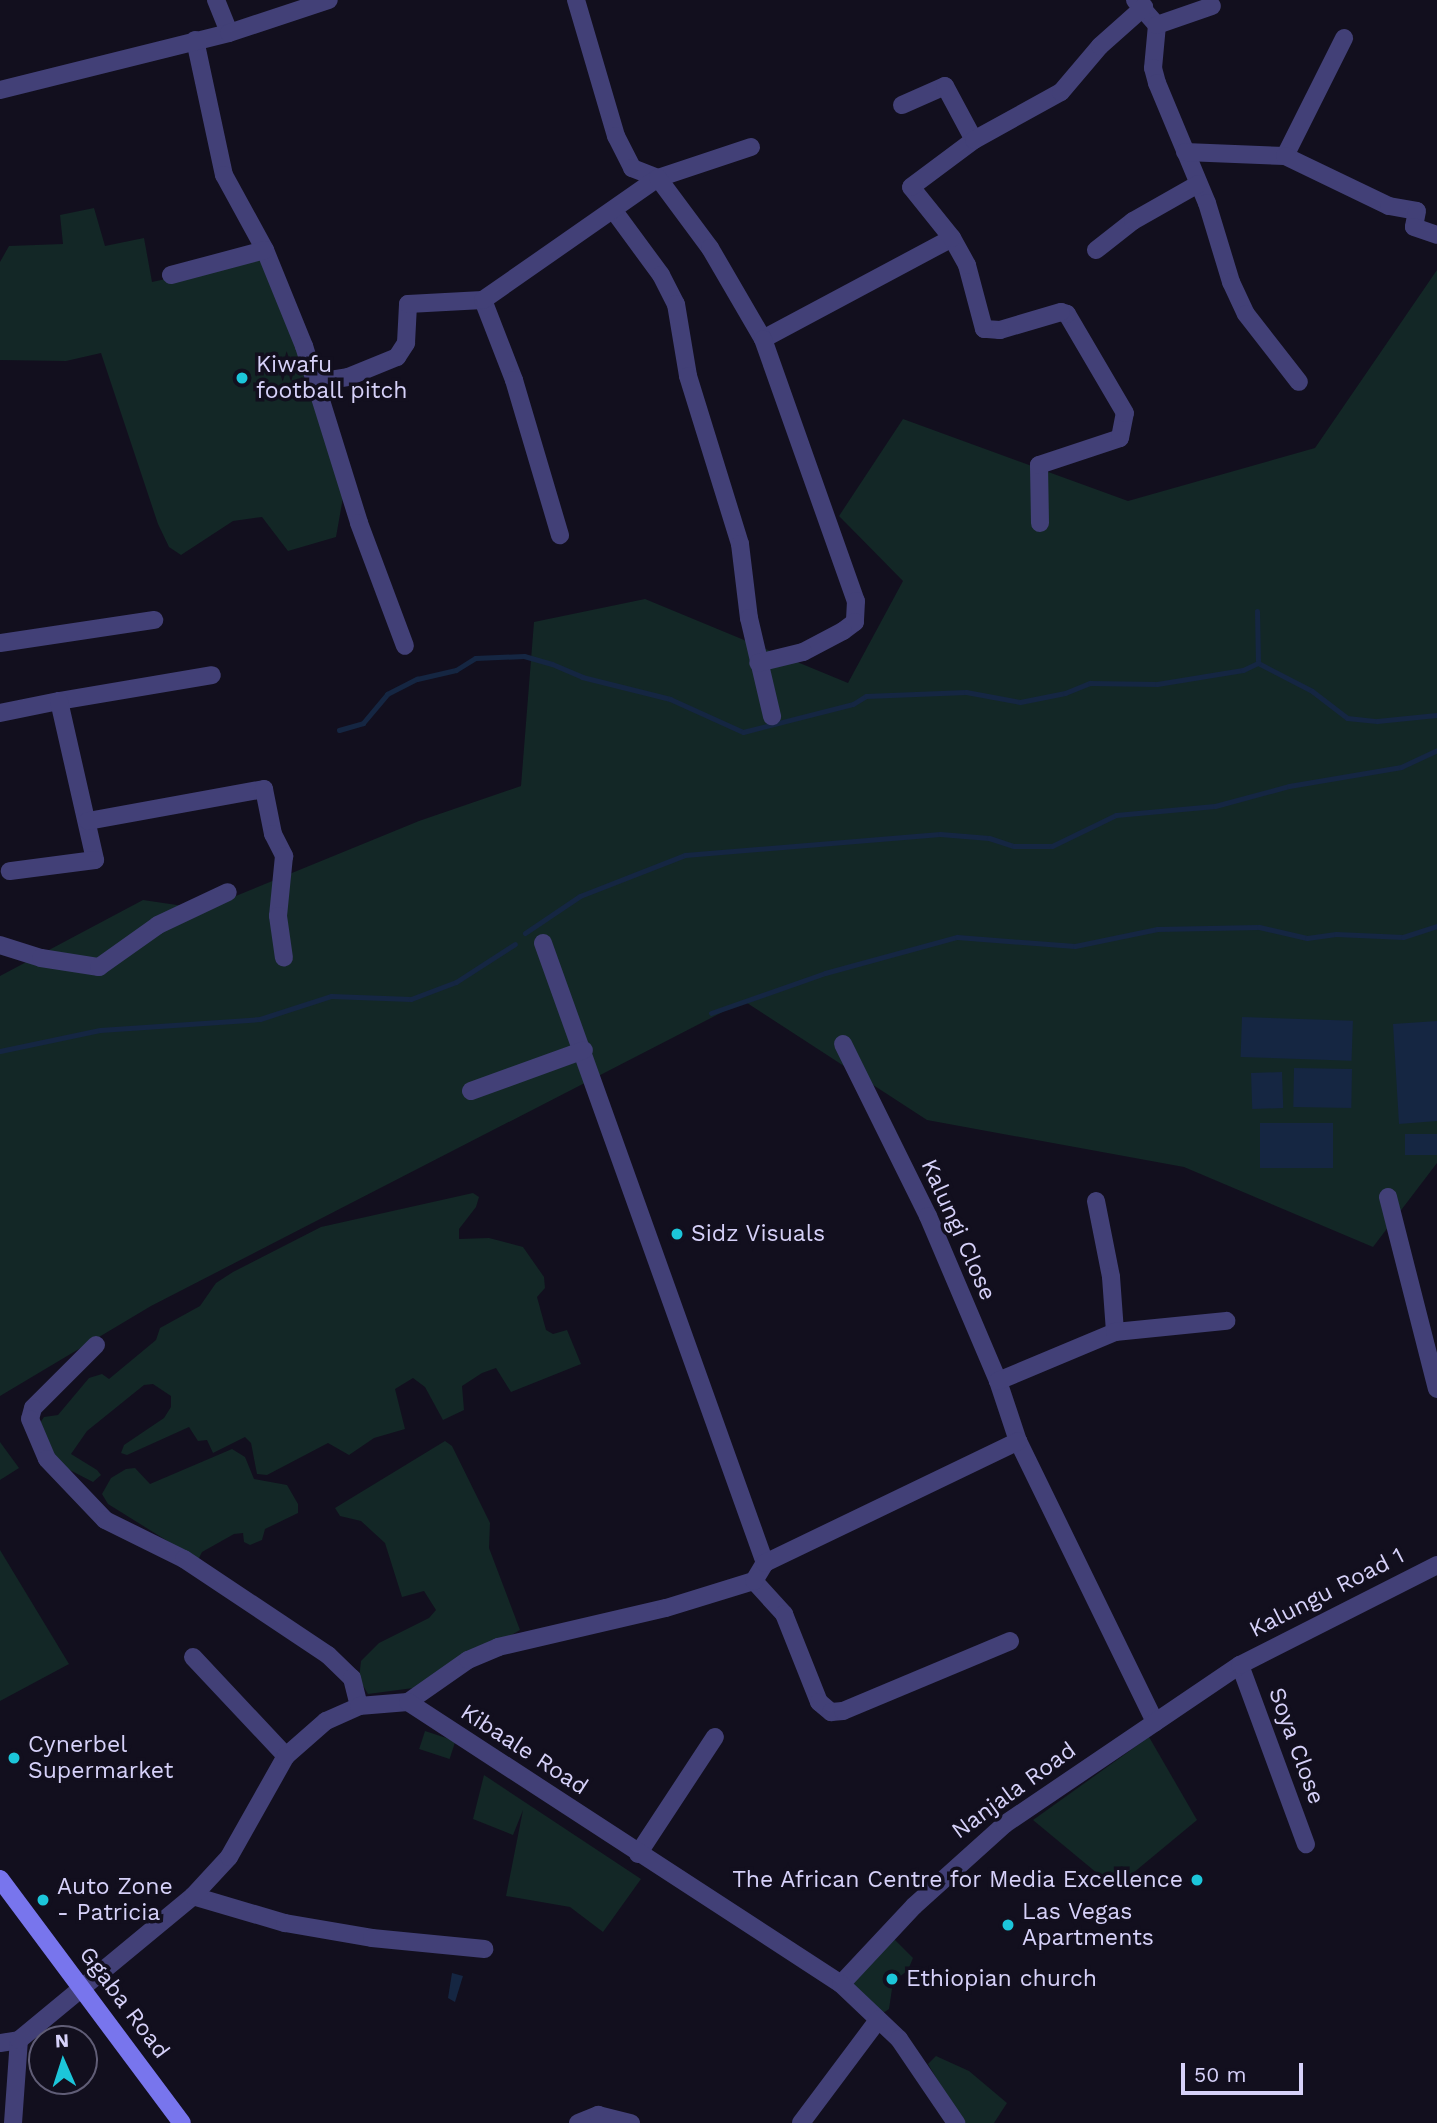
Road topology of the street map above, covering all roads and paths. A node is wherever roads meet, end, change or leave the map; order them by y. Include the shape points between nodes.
1 (216, 0) edge
2 (329, 0) edge
3 (576, 0) edge
4 (1140, 4) edge
5 (1212, 6) dead end
6 (1157, 25) junction
7 (229, 33) junction
8 (1344, 38) dead end
9 (195, 40) junction
10 (0, 90) edge
11 (902, 105) dead end
12 (974, 140) junction
13 (751, 147) dead end
14 (1185, 152) junction
15 (1285, 156) junction
16 (658, 178) junction
17 (1198, 184) junction
18 (614, 211) junction
19 (1437, 235) edge
20 (952, 238) junction
21 (265, 250) junction
22 (1096, 250) dead end
23 (171, 275) dead end
24 (483, 300) junction
25 (763, 339) junction
26 (317, 382) junction
27 (1299, 382) dead end
28 (1040, 523) dead end
29 (560, 535) dead end
30 (154, 620) dead end
31 (0, 643) edge
32 (405, 646) dead end
33 (758, 663) junction
34 (212, 675) dead end
35 (59, 701) junction
36 (0, 713) edge
37 (772, 716) dead end
38 (89, 821) junction
39 (10, 871) dead end
40 (228, 892) dead end
41 (543, 943) dead end
42 (0, 945) edge
43 (284, 958) dead end
44 (843, 1044) dead end
45 (584, 1050) junction
46 (471, 1091) dead end
47 (1388, 1197) dead end
48 (1096, 1201) dead end
49 (1226, 1321) dead end
50 (1115, 1332) junction
51 (96, 1345) dead end
52 (998, 1381) junction
53 (1437, 1389) edge
54 (1018, 1441) junction
55 (765, 1563) junction
56 (1435, 1571) edge
57 (754, 1581) junction
58 (1010, 1641) dead end
59 (193, 1657) dead end
60 (1240, 1665) junction
61 (408, 1702) junction
62 (359, 1706) junction
63 (1155, 1722) junction
64 (715, 1737) dead end
65 (286, 1756) junction
66 (1306, 1844) dead end
67 (638, 1854) junction
68 (0, 1879) edge
69 (194, 1896) junction
70 (484, 1949) dead end
71 (841, 1984) junction
72 (81, 1986) junction
73 (878, 2020) junction
74 (19, 2040) junction
75 (0, 2043) edge
76 (13, 2123) edge
77 (183, 2123) edge
78 (578, 2123) edge
79 (631, 2123) edge
80 (801, 2123) edge
81 (956, 2123) edge

1 - 7 street
2 - 7 street
3 - 16 street via 625,159 632,168
4 - 6 street
4 - 12 street via 1061,92
5 - 6 street
6 - 14 street via 1153,68
7 - 9 street
8 - 15 street
9 - 10 street
9 - 21 street via 224,175
11 - 12 street via 945,86
12 - 20 street via 911,187
13 - 16 street
14 - 15 street
14 - 17 street
15 - 19 street via 1389,206 1417,211 1414,227
16 - 18 street via 638,188
16 - 25 street via 704,239
17 - 22 street via 1133,221
17 - 27 street via 1238,298
18 - 24 street
18 - 33 street via 661,275 676,304 688,376 740,544
20 - 25 street
20 - 28 street via 967,265 985,329 1000,330 1067,314 1125,413 1120,438 1039,465
21 - 23 street
21 - 26 street
24 - 26 street via 408,304 406,343 397,357 348,377
24 - 29 street via 514,380
25 - 33 street via 856,601 855,622 843,631 803,652
26 - 32 street via 359,523
30 - 31 street
33 - 37 street
34 - 35 street
35 - 36 street
35 - 38 street
38 - 39 street via 95,860
38 - 43 street via 264,789 273,834 284,856 278,916
40 - 42 street via 158,925 99,967 41,958
41 - 45 street
44 - 52 street, Kalungi Close via 928,1216
45 - 46 street
45 - 55 street via 708,1413
47 - 53 street
48 - 50 street via 1111,1277
49 - 50 street
50 - 52 street
51 - 62 street via 33,1409 30,1419 47,1459 105,1520 184,1559 328,1655 352,1678
52 - 54 street, Kalungi Close
54 - 55 street
54 - 63 street, Kalungi Close
55 - 57 street
56 - 60 street, Kalungu Road 1
57 - 58 street via 784,1614 819,1702 831,1712 843,1712
57 - 61 street via 666,1608 498,1647 468,1660
59 - 65 street
60 - 63 street, Nanjala Road
60 - 66 street, Soya Close
61 - 62 street
61 - 67 street, Kibaale Road
62 - 65 street via 326,1721
63 - 71 street, Nanjala Road via 964,1857
64 - 67 street
65 - 69 street via 229,1857
67 - 71 street, Kibaale Road
68 - 72 main road, Ggaba Road
69 - 70 street via 285,1923
69 - 72 street
71 - 73 street, Kibaale Road
72 - 74 street
72 - 77 main road, Ggaba Road
73 - 80 street
73 - 81 street, Kibaale Road via 919,2064
74 - 75 street
74 - 76 street
78 - 79 street via 593,2115

